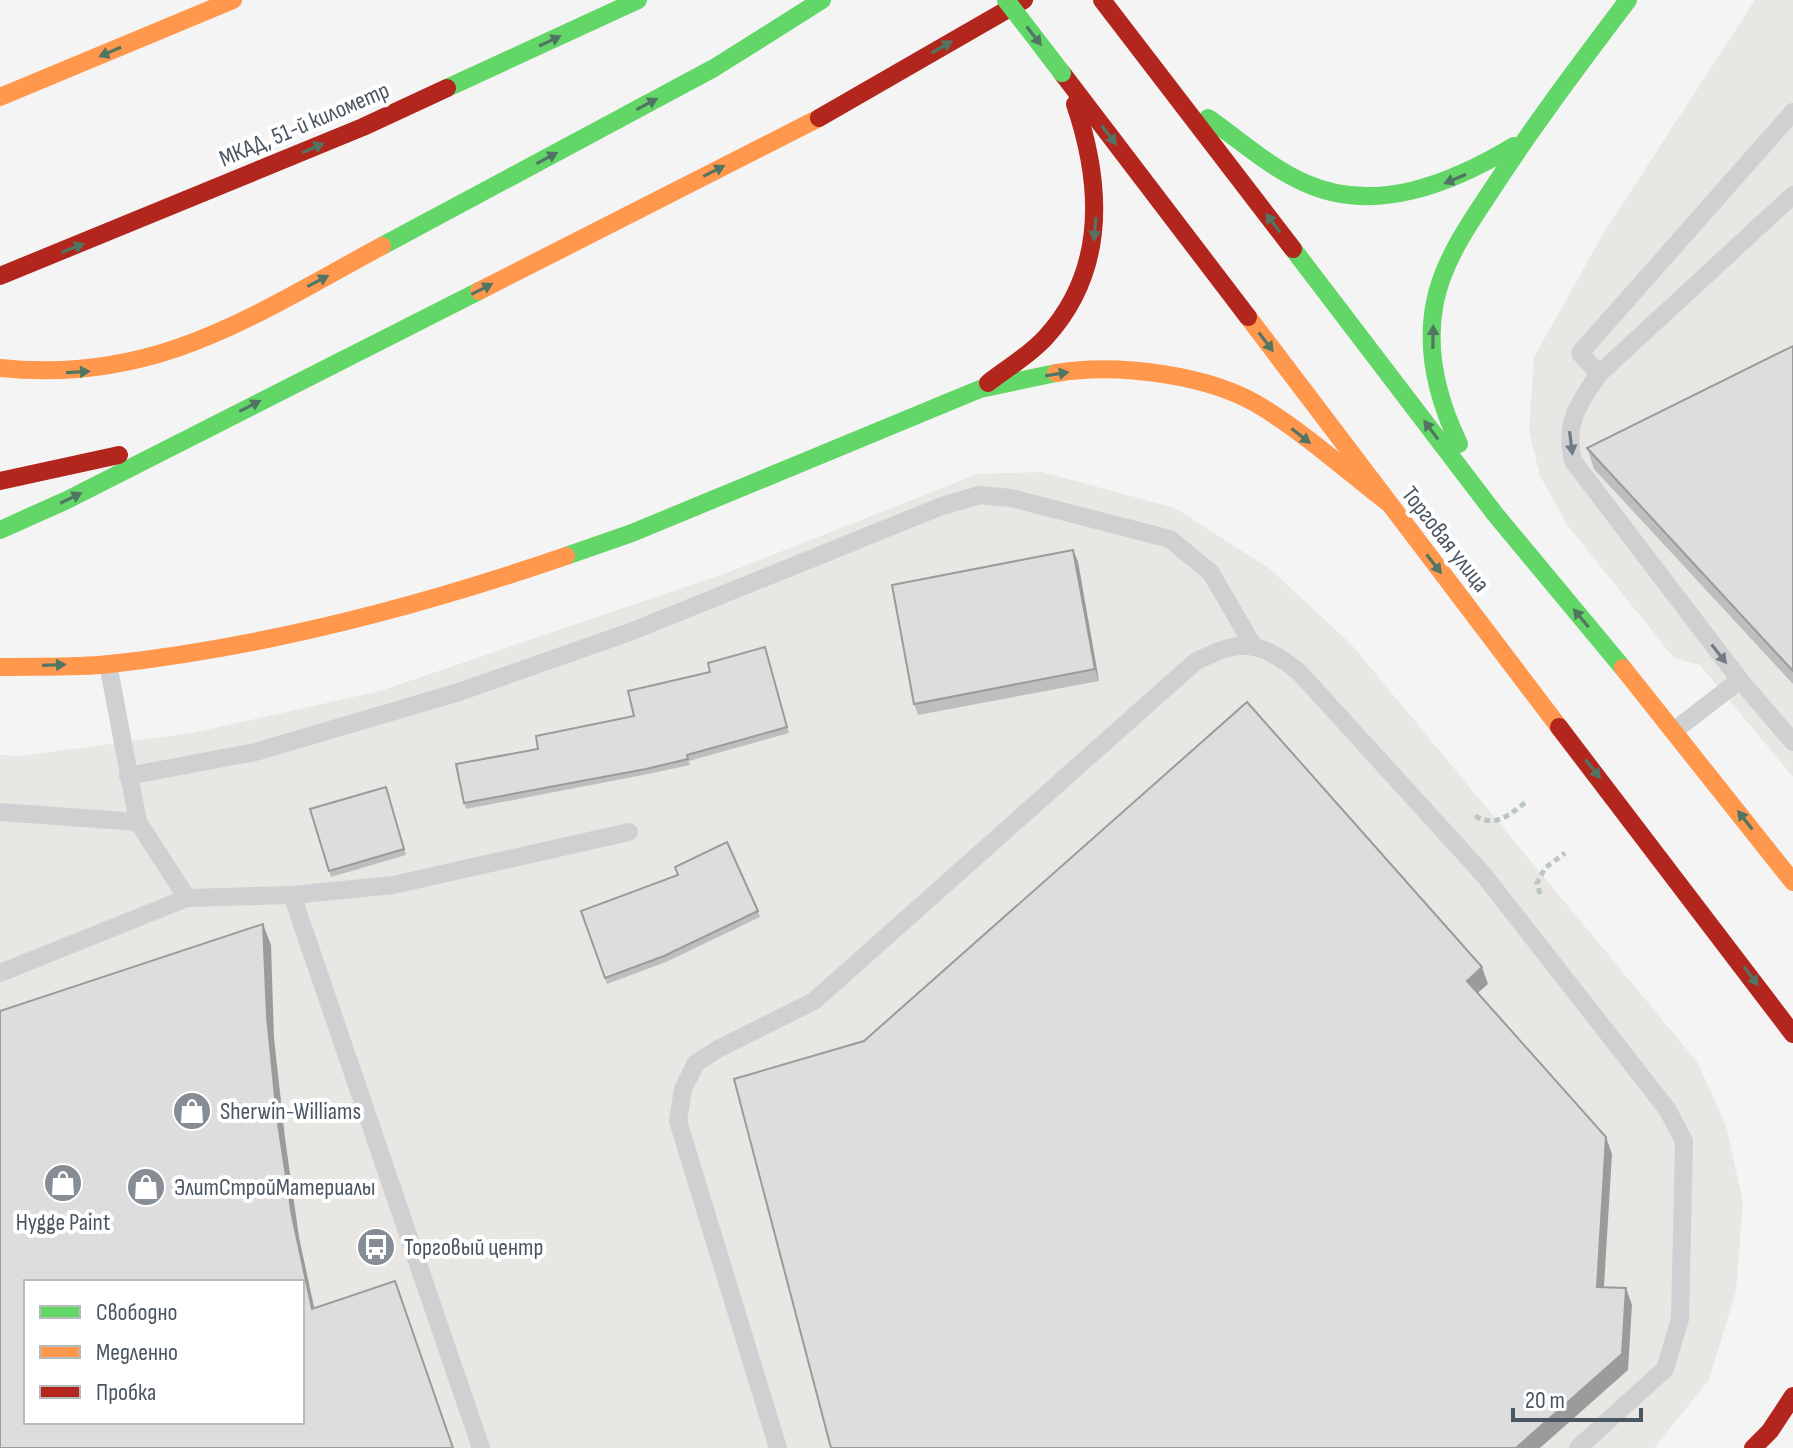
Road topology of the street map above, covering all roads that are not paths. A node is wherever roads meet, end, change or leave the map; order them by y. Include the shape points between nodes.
1 (203, 0) edge
2 (233, 0) edge
3 (822, 0) edge
4 (1006, 0) edge
5 (1024, 0) edge
6 (1102, 0) edge
7 (1628, 0) edge
8 (631, 4) edge
9 (141, 39) junction
10 (1062, 73) junction
11 (1176, 96) junction
12 (0, 97) edge
13 (1793, 112) edge
14 (1523, 140) junction
15 (1793, 195) edge
16 (0, 276) edge
17 (0, 368) edge
18 (1599, 374) junction
19 (980, 389) junction
20 (180, 441) junction
21 (0, 481) edge
22 (1387, 502) junction
23 (1495, 514) junction
24 (0, 530) edge
25 (1254, 647) junction
26 (108, 664) junction
27 (0, 667) edge
28 (1740, 680) junction
29 (1675, 730) junction
30 (1793, 742) edge
31 (128, 776) junction
32 (0, 812) edge
33 (138, 822) junction
34 (629, 832) dead end
35 (1793, 882) edge
36 (292, 895) junction
37 (187, 898) junction
38 (0, 973) edge
39 (1793, 1034) edge
40 (1793, 1396) edge
41 (481, 1448) edge
42 (778, 1448) edge
43 (1578, 1448) edge
44 (1753, 1448) edge

1 - 9 main road
2 - 9 main road
17 -> 3 main road via 80,373 126,367 215,336 714,68
4 -> 10 main road, Торговая улица, bridge
20 -> 5 main road via 814,121
6 - 11 main road
7 - 14 main road
16 -> 8 main road, МКАД, 51-й километр via 363,127
9 -> 12 main road
10 -> 19 main road via 1088,138 1097,198 1093,253 1080,293 1046,336
10 -> 22 main road, Торговая улица
14 -> 11 main road via 1424,192 1336,192 1300,181
23 -> 11 main road
13 - 18 lane via 1580,353
23 -> 14 main road via 1444,416 1432,348 1434,304 1450,255
15 - 18 lane
18 -> 28 lane via 1570,423 1573,461
19 -> 22 main road via 1061,372 1140,370 1211,386 1263,407
19 - 26 main road via 632,533 473,588 282,636
20 - 21 main road
24 -> 20 main road
22 -> 39 main road, Торговая улица
29 -> 23 main road
25 - 31 lane via 1211,573 1170,539 1011,498 980,495 630,632 459,692 255,752
25 - 42 lane via 1228,645 1195,662 814,1001 696,1063 683,1089 678,1121
25 - 43 lane via 1299,672 1483,874 1667,1109 1684,1141 1680,1319 1665,1369
27 -> 26 main road
26 - 31 lane
28 - 29 lane
28 - 30 lane
35 -> 29 main road
31 - 33 lane
32 - 33 lane
33 - 37 lane
34 - 36 lane via 393,885
36 - 37 lane
36 - 41 lane
37 - 38 lane
40 - 44 main road

